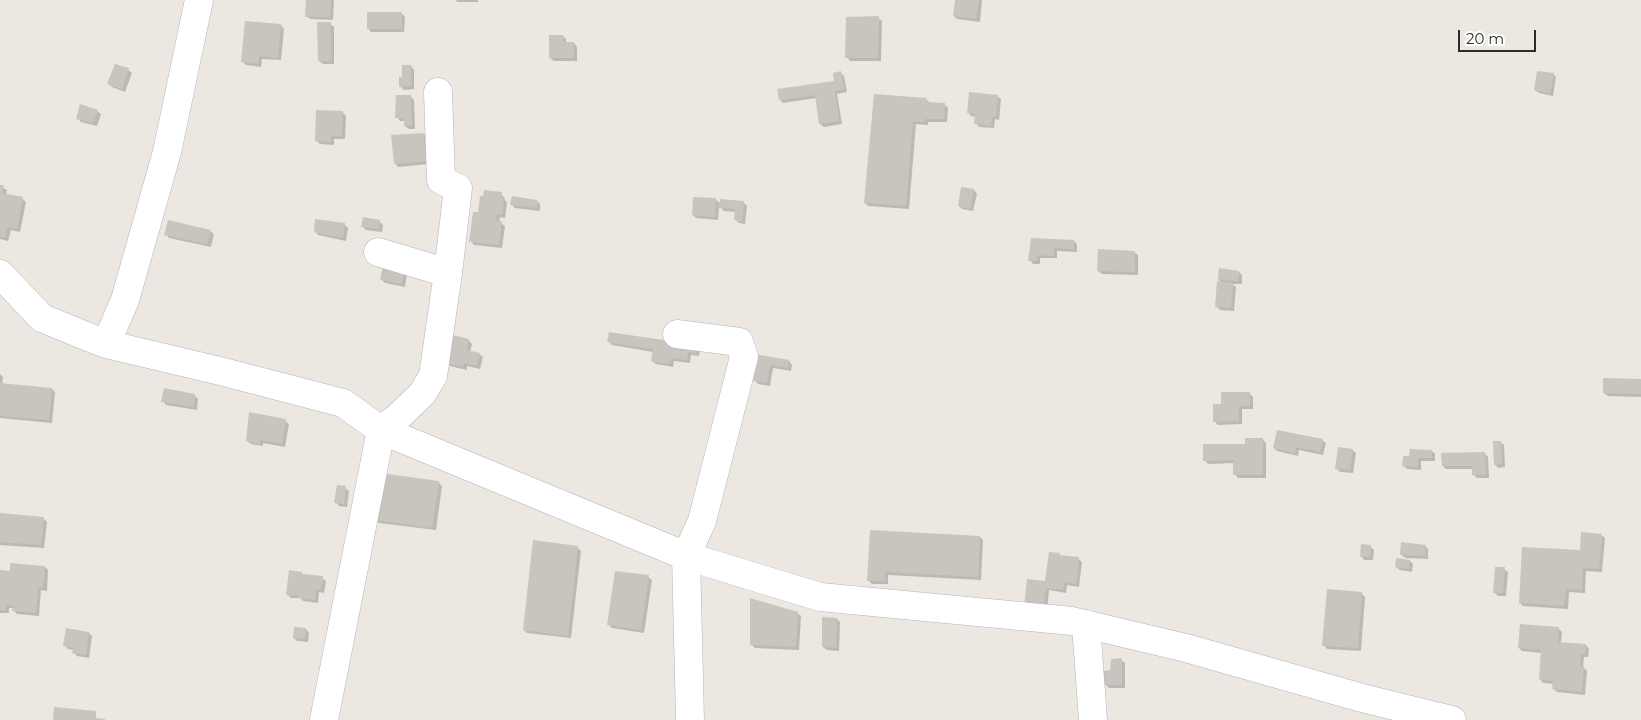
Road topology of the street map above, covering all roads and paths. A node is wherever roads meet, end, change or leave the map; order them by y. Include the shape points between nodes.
1 (199, 0) edge
2 (438, 92) dead end
3 (378, 252) dead end
4 (448, 273) junction
5 (5, 290) edge
6 (677, 334) dead end
7 (106, 344) junction
8 (381, 430) junction
9 (686, 556) junction
10 (1086, 624) junction
11 (324, 720) edge
12 (690, 720) edge
13 (1092, 720) edge
14 (1452, 720) edge

1 - 7 street via 167,152 125,300
2 - 4 street via 442,180 458,188
3 - 4 street
4 - 8 street via 433,376 422,394
5 - 7 street via 42,318
6 - 9 street via 739,342 744,357 702,521
7 - 8 street via 343,403
8 - 9 street
8 - 11 street
9 - 10 street via 820,597
9 - 12 street
10 - 13 street
10 - 14 street

